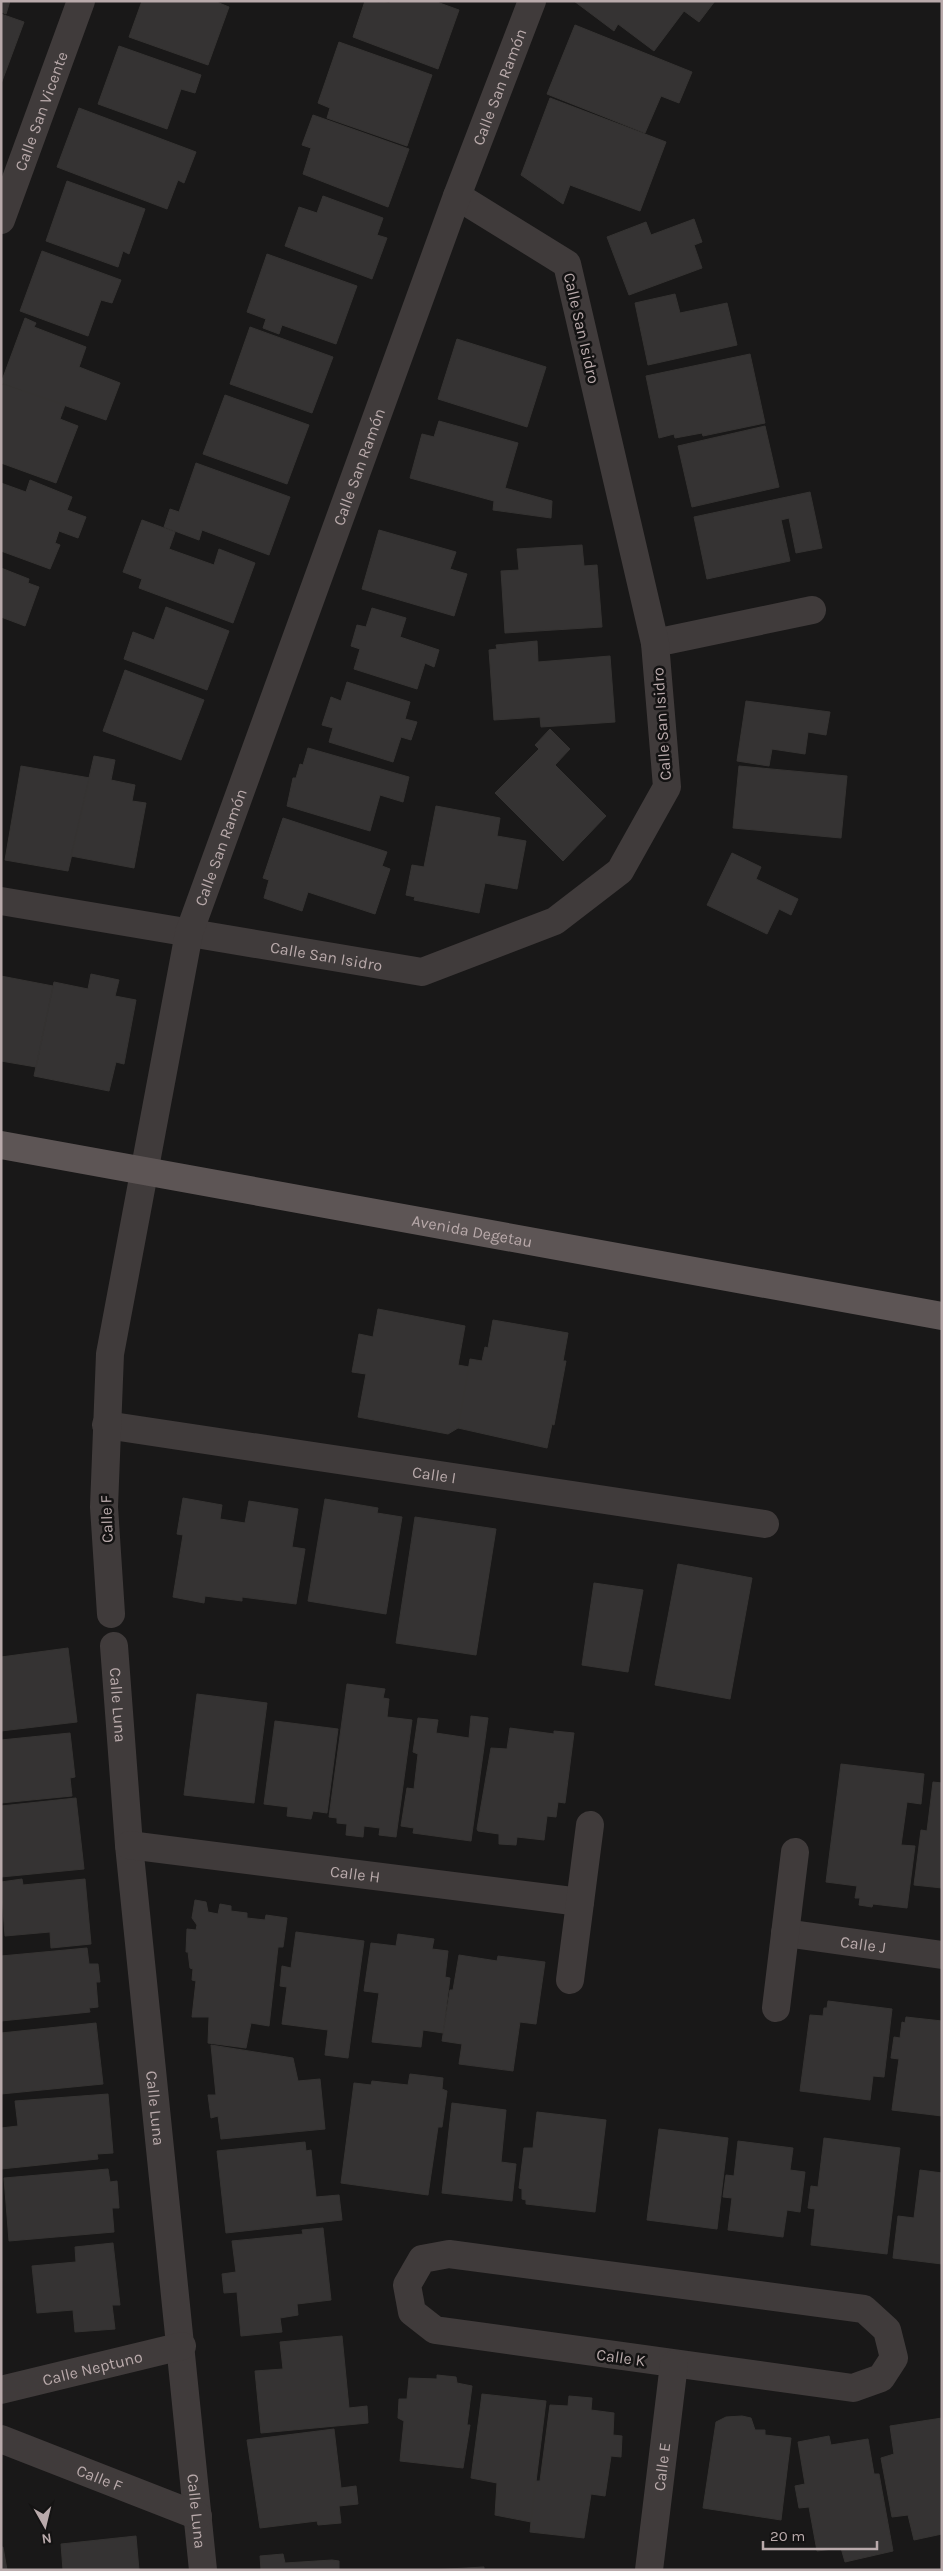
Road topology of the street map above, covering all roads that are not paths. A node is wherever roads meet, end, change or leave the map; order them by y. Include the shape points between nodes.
1 (81, 1) edge
2 (532, 1) edge
3 (457, 196) junction
4 (1, 220) edge
5 (812, 610) dead end
6 (655, 643) junction
7 (1, 901) edge
8 (189, 933) junction
9 (1, 1145) edge
10 (145, 1170) junction
11 (942, 1316) edge
12 (106, 1425) junction
13 (765, 1524) dead end
14 (112, 1614) dead end
15 (114, 1646) dead end
16 (590, 1825) dead end
17 (129, 1845) junction
18 (795, 1852) dead end
19 (580, 1902) junction
20 (785, 1933) junction
21 (942, 1955) edge
22 (570, 1980) dead end
23 (776, 2008) dead end
24 (182, 2346) junction
25 (674, 2364) junction
26 (1, 2390) edge
27 (1, 2439) edge
28 (198, 2516) junction
29 (203, 2570) edge
30 (649, 2570) edge

1 - 4 street, Calle San Vicente
2 - 3 street, Calle San Ramón
3 - 6 street, Calle San Isidro via 567,264
3 - 8 street, Calle San Ramón
5 - 6 street
6 - 8 street, Calle San Isidro via 667,787 620,871 555,921 422,972
7 - 8 street, Calle San Isidro
8 - 10 street, Calle San Ramón
9 - 10 main road, Avenida Degetau
10 - 11 main road, Avenida Degetau
10 - 12 street, Calle F via 110,1354
12 - 13 street, Calle I
12 - 14 street, Calle F via 104,1507
15 - 17 street, Calle Luna
16 - 19 street
17 - 19 street, Calle H
17 - 24 street, Calle Luna
18 - 20 street
19 - 22 street
20 - 21 street, Calle J
20 - 23 street
24 - 26 street, Calle Neptuno
24 - 28 street, Calle Luna
25 - 25 street, Calle K via 435,2330 412,2312 407,2285 422,2259 449,2254 864,2309 887,2330 894,2358 880,2378 854,2388
25 - 30 street, Calle E
27 - 28 street, Calle F
28 - 29 street, Calle Luna

